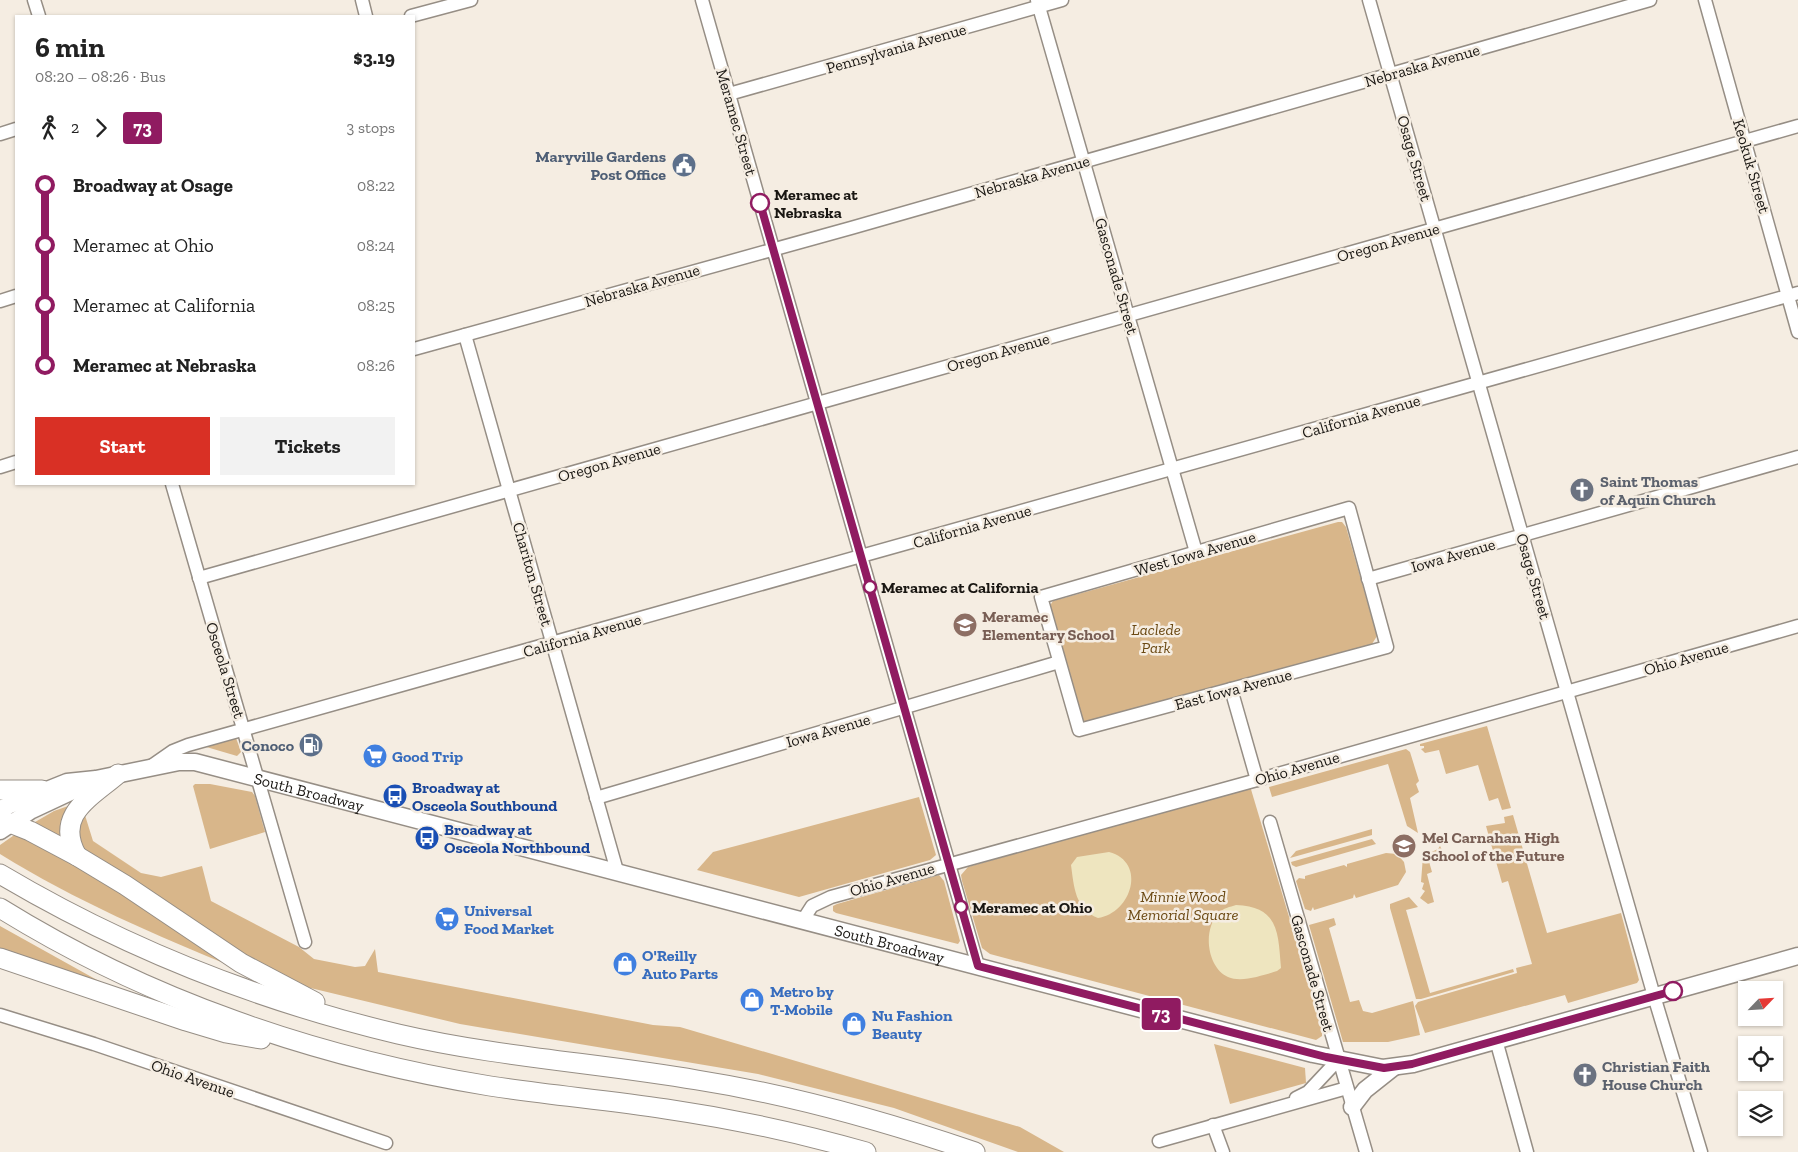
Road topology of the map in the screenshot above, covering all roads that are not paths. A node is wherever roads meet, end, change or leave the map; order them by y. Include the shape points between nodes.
1 (34, 0) edge
2 (362, 0) edge
3 (472, 0) edge
4 (702, 0) edge
5 (1062, 0) edge
6 (1369, 0) edge
7 (1650, 0) edge
8 (1705, 0) edge
9 (1038, 3) edge
10 (39, 15) edge
11 (366, 15) edge
12 (415, 15) edge
13 (1390, 74) junction
14 (729, 94) junction
15 (1798, 126) edge
16 (15, 129) edge
17 (0, 134) edge
18 (1745, 141) junction
19 (1083, 161) junction
20 (1435, 228) junction
21 (773, 248) junction
22 (1793, 294) edge
23 (15, 296) edge
24 (0, 301) edge
25 (1128, 315) junction
26 (1798, 332) edge
27 (465, 335) junction
28 (415, 349) edge
29 (1478, 382) junction
30 (817, 403) junction
31 (1798, 457) edge
32 (15, 462) edge
33 (0, 467) edge
34 (1172, 469) junction
35 (172, 485) edge
36 (509, 490) junction
37 (1522, 536) junction
38 (1196, 552) junction
39 (861, 557) junction
40 (199, 578) junction
41 (1368, 579) junction
42 (1798, 626) edge
43 (552, 644) junction
44 (1059, 662) junction
45 (1231, 689) junction
46 (1567, 692) junction
47 (905, 708) junction
48 (244, 730) junction
49 (150, 768) junction
50 (118, 774) junction
51 (258, 777) junction
52 (96, 779) junction
53 (1257, 780) junction
54 (0, 790) edge
55 (42, 790) junction
56 (596, 798) junction
57 (3, 820) edge
58 (1270, 822) dead end
59 (77, 856) junction
60 (949, 863) junction
61 (617, 871) junction
62 (0, 874) edge
63 (0, 908) edge
64 (803, 920) junction
65 (305, 942) dead end
66 (1798, 956) edge
67 (0, 958) edge
68 (978, 966) junction
69 (1654, 996) junction
70 (0, 1015) edge
71 (356, 1023) junction
72 (1496, 1040) junction
73 (319, 1048) junction
74 (1338, 1060) junction
75 (1394, 1068) junction
76 (1346, 1088) junction
77 (1278, 1107) junction
78 (1352, 1107) junction
79 (1213, 1126) junction
80 (1159, 1141) dead end
81 (386, 1144) dead end
82 (866, 1152) edge
83 (975, 1152) edge
84 (1223, 1152) edge
85 (1366, 1152) edge
86 (1527, 1152) edge
87 (1701, 1152) edge

1 - 10 street
2 - 11 street
3 - 12 street
4 - 14 street, Meramec Street
5 - 9 street, Pennsylvania Avenue
6 - 13 street, Osage Street
7 - 13 street, Nebraska Avenue
8 - 18 street, Keokuk Street
9 - 14 street, Pennsylvania Avenue
9 - 19 street, Gasconade Street
13 - 19 street, Nebraska Avenue
13 - 20 street, Osage Street
14 - 21 street, Meramec Street
15 - 18 street, Oregon Avenue
16 - 17 street
18 - 20 street, Oregon Avenue
18 - 22 street, Keokuk Street
19 - 21 street, Nebraska Avenue
19 - 25 street, Gasconade Street
20 - 25 street, Oregon Avenue
20 - 29 street, Osage Street
21 - 27 street, Nebraska Avenue
21 - 30 street, Meramec Street
22 - 26 street, Keokuk Street
22 - 29 street, California Avenue
23 - 24 street
25 - 30 street, Oregon Avenue
25 - 34 street, Gasconade Street
27 - 28 street, Nebraska Avenue
27 - 36 street, Chariton Street
29 - 34 street, California Avenue
29 - 37 street, Osage Street
30 - 36 street, Oregon Avenue
30 - 39 street, Meramec Street
31 - 37 street, Iowa Avenue
32 - 33 street
34 - 38 street, Gasconade Street
34 - 39 street, California Avenue
35 - 40 street, Osceola Street
36 - 40 street, Oregon Avenue
36 - 43 street, Chariton Street
37 - 41 street, Iowa Avenue
37 - 46 street, Osage Street
38 - 41 street, West Iowa Avenue via 1349,508
38 - 44 street, West Iowa Avenue via 1040,597
39 - 43 street, California Avenue
39 - 47 street, Meramec Street
40 - 48 street, Osceola Street
41 - 45 street, East Iowa Avenue via 1387,647
42 - 46 street, Ohio Avenue
43 - 48 street, California Avenue
43 - 56 street, Chariton Street
44 - 45 street, East Iowa Avenue via 1079,730
44 - 47 street, Iowa Avenue
45 - 53 street
46 - 53 street, Ohio Avenue
46 - 69 street, Osage Street
47 - 56 street, Iowa Avenue
47 - 60 street, Meramec Street
48 - 49 street, California Avenue via 173,751
48 - 51 street, Osceola Street
49 - 50 main road, South Broadway
49 - 51 main road, South Broadway via 187,762
50 - 52 main road, South Broadway
50 - 59 highway via 70,820 69,839
51 - 61 main road, South Broadway
51 - 65 street, Osceola Street
52 - 55 main road, South Broadway via 67,782
52 - 57 main road, South Broadway
53 - 60 street, Ohio Avenue
54 - 55 highway
55 - 57 main road, South Broadway
56 - 61 street, Chariton Street
57 - 59 highway
58 - 74 street, Gasconade Street
59 - 71 highway via 241,963
60 - 64 street, Ohio Avenue via 825,899 808,910
60 - 68 street, Meramec Street
61 - 64 main road, South Broadway
62 - 71 highway via 83,920 183,964
63 - 73 highway via 65,946 171,996
64 - 68 main road, South Broadway
66 - 69 main road, South Broadway
67 - 73 highway via 226,1033
68 - 74 main road, South Broadway
69 - 72 main road, South Broadway
69 - 87 street, Osage Street
70 - 81 street, Ohio Avenue
71 - 83 highway via 503,1053 753,1090 866,1116
72 - 75 main road, South Broadway
72 - 86 street
73 - 82 highway via 490,1086 722,1118
74 - 75 main road, South Broadway
74 - 76 street, Gasconade Street
74 - 77 street via 1308,1092
75 - 78 main road via 1365,1090
76 - 77 street
76 - 78 street, Gasconade Street
77 - 79 street
78 - 85 street, Gasconade Street
79 - 80 street
79 - 84 street

